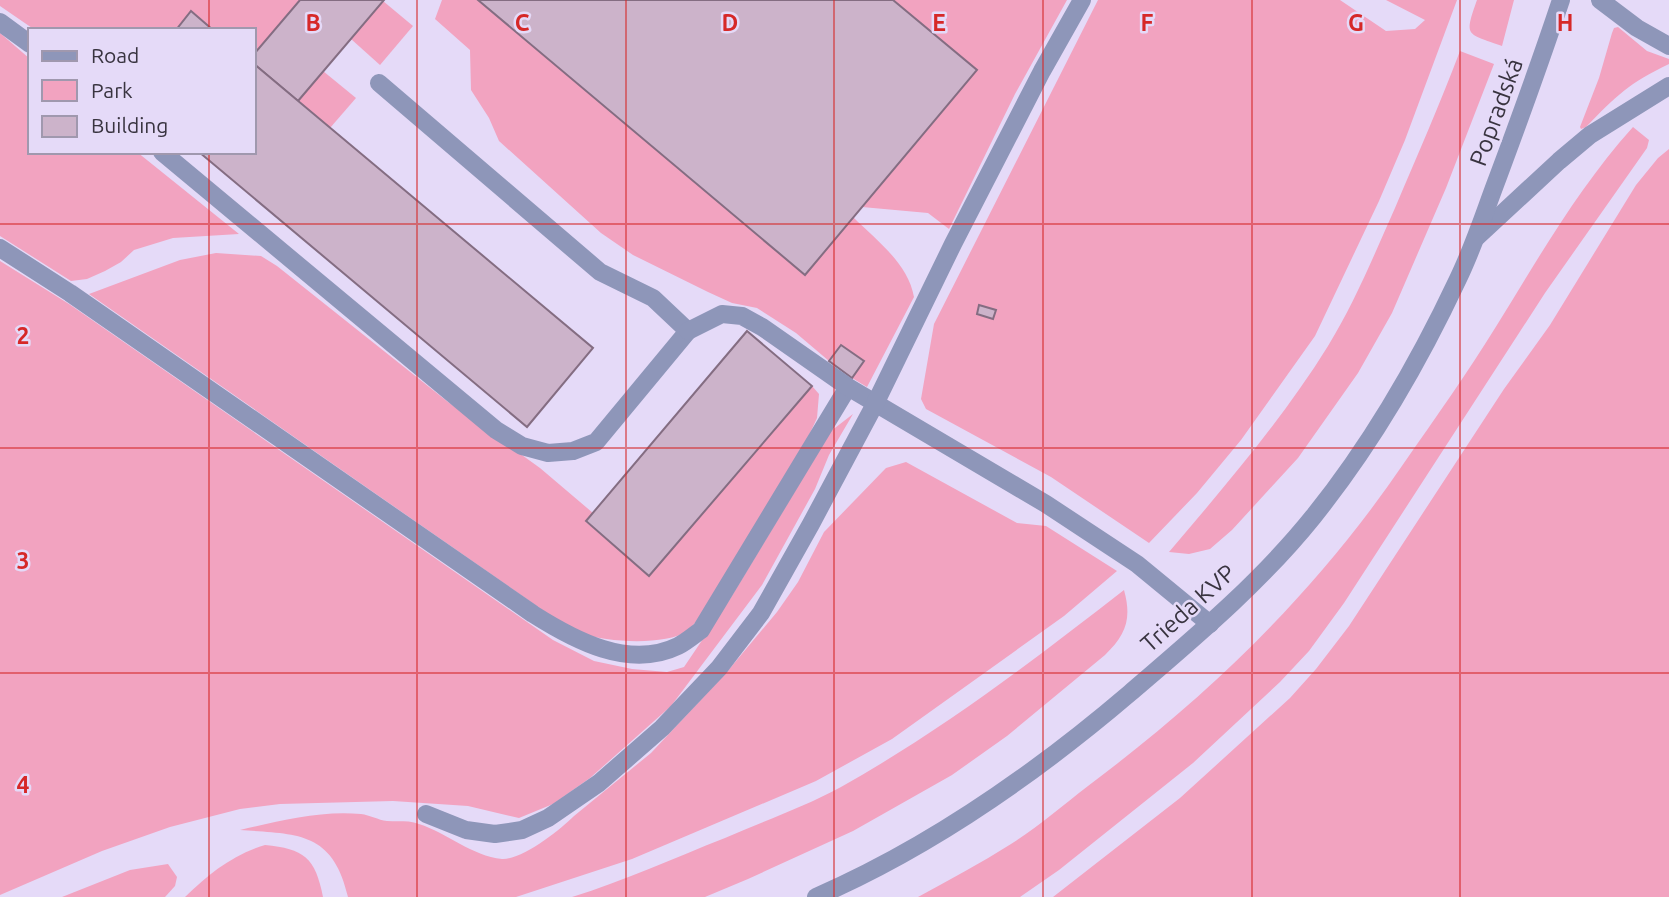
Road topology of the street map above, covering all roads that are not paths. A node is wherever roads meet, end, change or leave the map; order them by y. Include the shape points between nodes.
1 (1082, 0) edge
2 (1561, 0) edge
3 (1600, 0) edge
4 (0, 22) edge
5 (28, 43) edge
6 (1669, 46) edge
7 (379, 83) dead end
8 (1669, 86) edge
9 (164, 154) edge
10 (1475, 239) junction
11 (0, 248) edge
12 (688, 331) junction
13 (848, 387) junction
14 (876, 404) junction
15 (1210, 624) junction
16 (426, 814) dead end
17 (816, 897) edge

1 - 14 street via 1010,132
2 - 10 street, Popradská
3 - 6 street
4 - 5 street
7 - 12 street via 600,272 653,298
8 - 10 street via 1590,135
9 - 12 street via 496,430 522,446 548,453 573,451 596,442
10 - 15 street, Trieda KVP via 1417,359 1364,447 1313,517
11 - 13 street via 533,614 589,645 637,655 679,646 701,630
12 - 13 street via 722,314 741,316
13 - 14 street
14 - 15 street via 1137,564
14 - 16 street via 761,614 719,668 662,728 599,783 522,830 495,834 466,830
15 - 17 street, Trieda KVP via 1102,716 994,798 910,850

